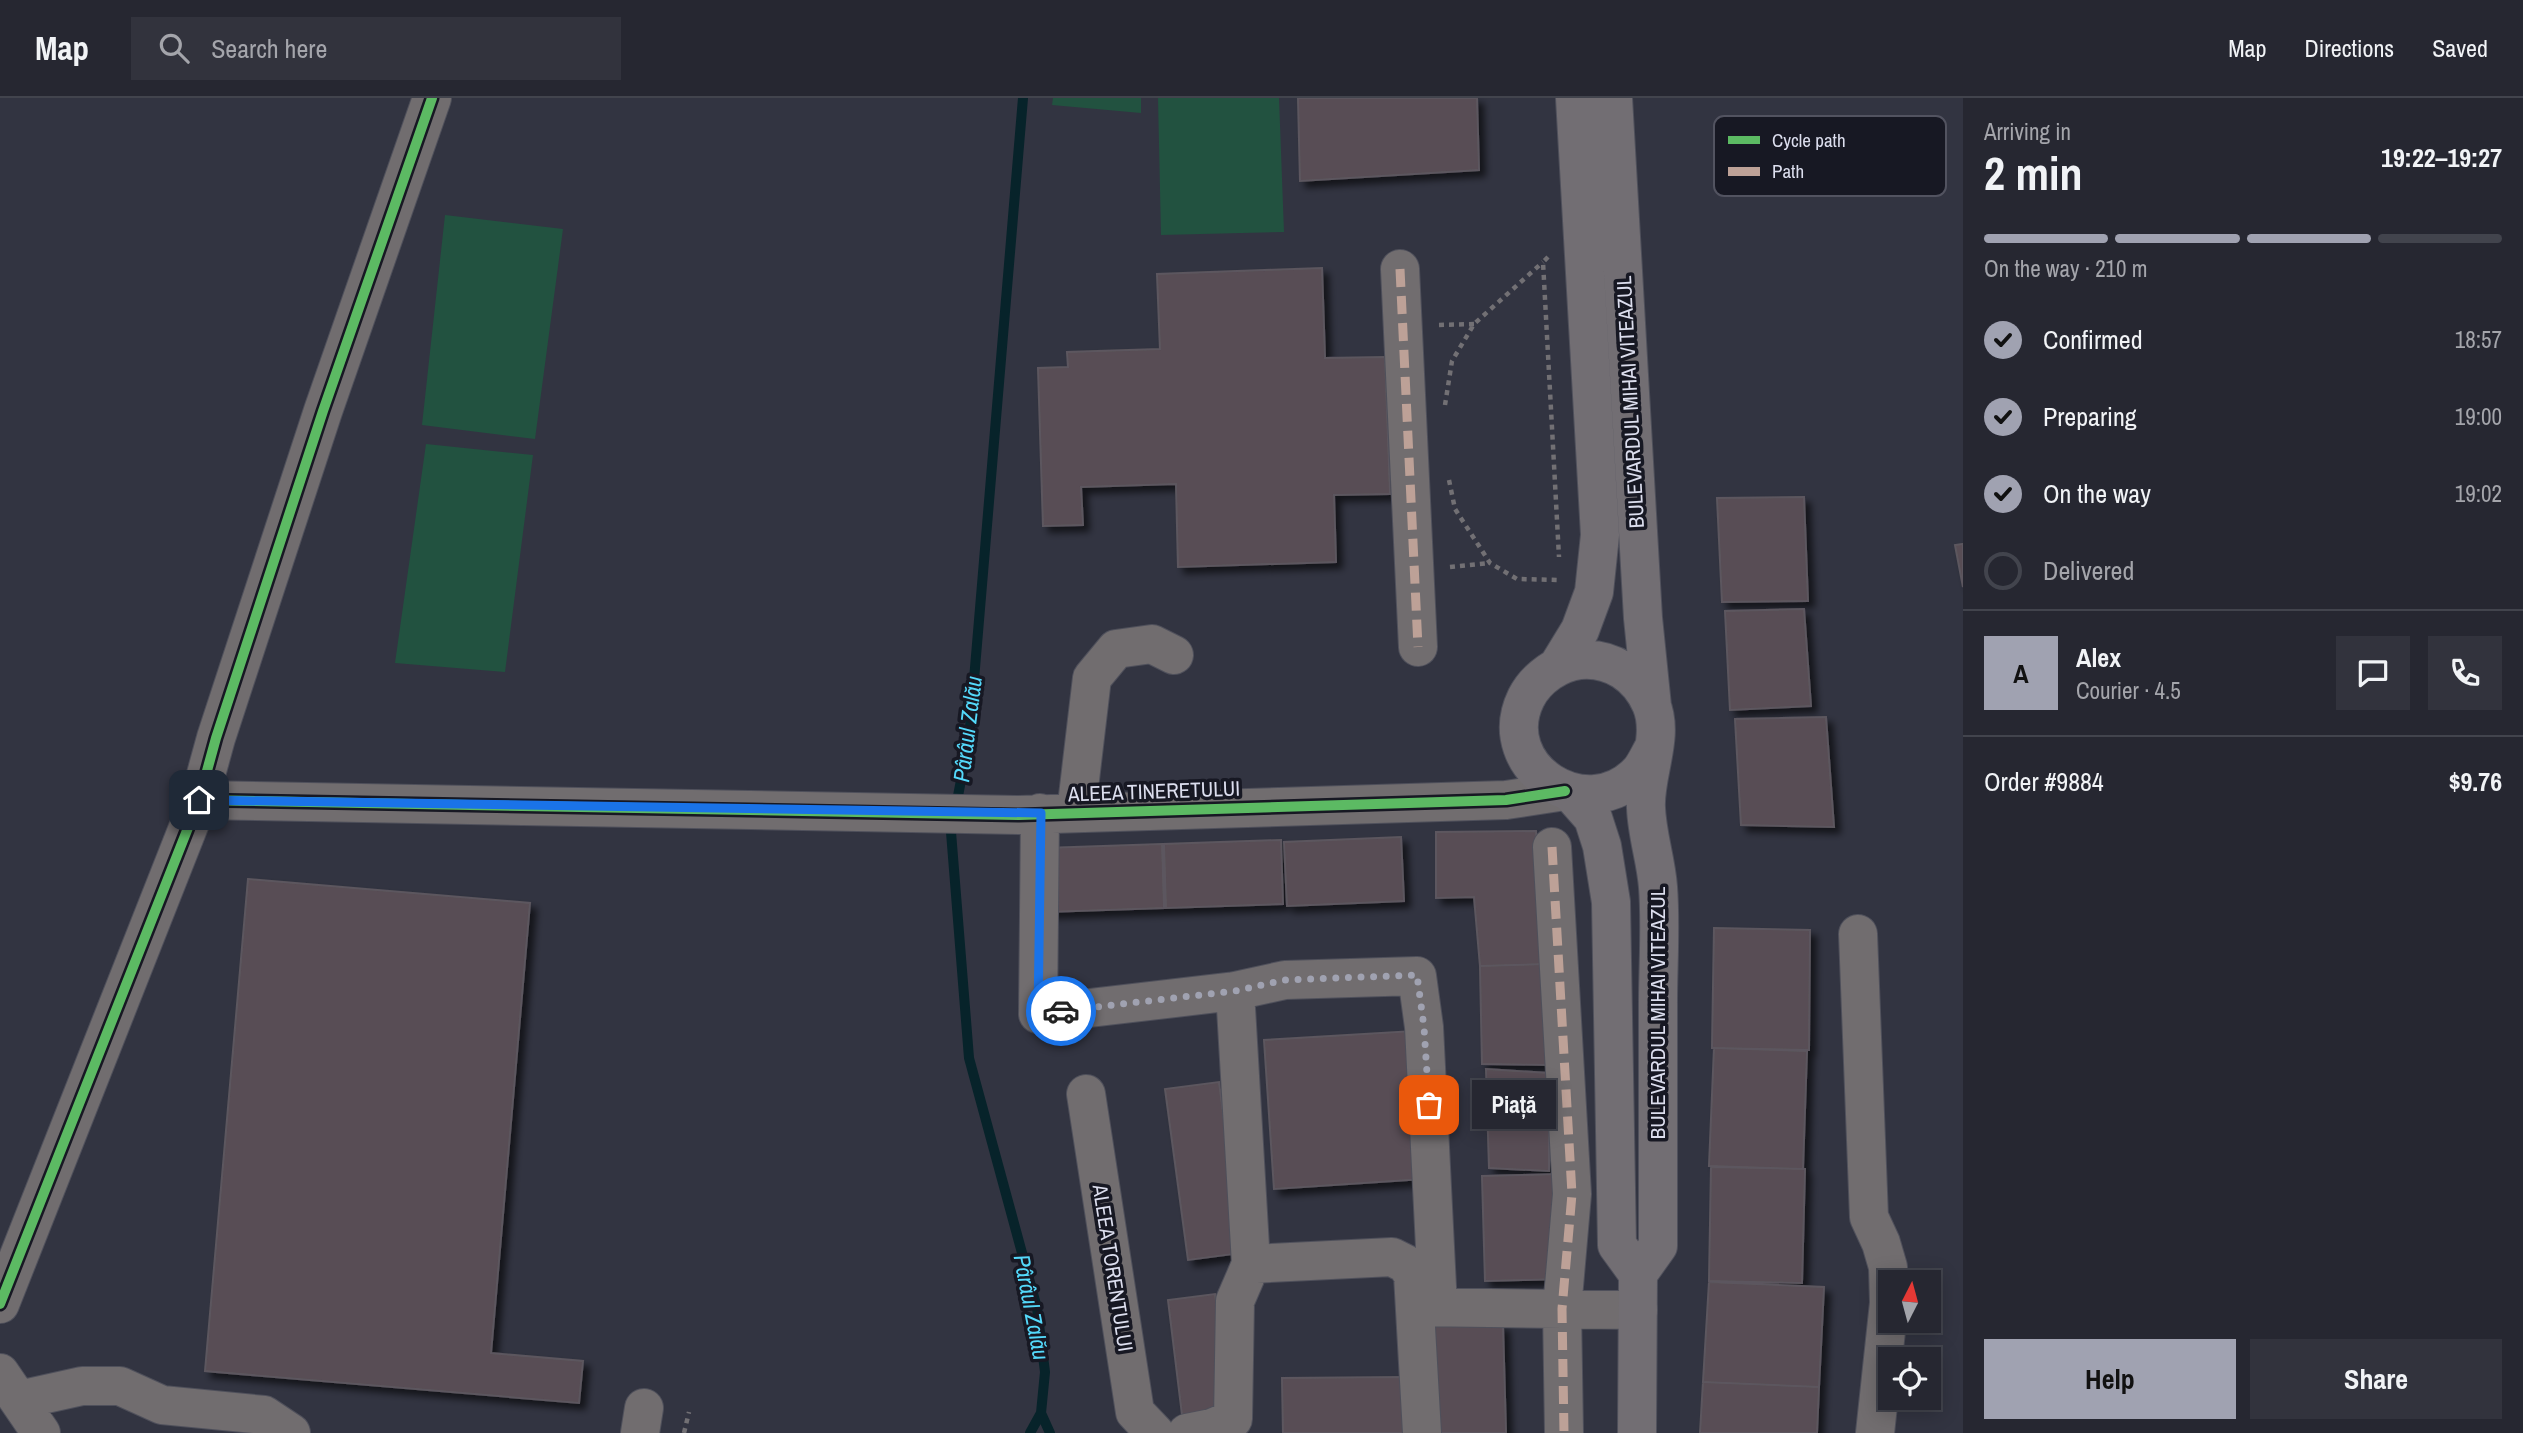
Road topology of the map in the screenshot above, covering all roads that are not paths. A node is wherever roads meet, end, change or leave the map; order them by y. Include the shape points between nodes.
1 (432, 98) edge
2 (1575, 98) edge
3 (1613, 98) edge
4 (1400, 269) dead end
5 (1418, 646) dead end
6 (1174, 655) dead end
7 (1558, 666) junction
8 (1652, 706) junction
9 (1521, 743) junction
10 (1653, 748) junction
11 (1567, 792) junction
12 (199, 800) junction
13 (1427, 802) junction
14 (1045, 814) junction
15 (1552, 848) dead end
16 (1858, 934) dead end
17 (1235, 991) junction
18 (1086, 1094) dead end
19 (1434, 1234) junction
20 (1250, 1252) junction
21 (1638, 1292) junction
22 (0, 1304) edge
23 (1426, 1307) junction
24 (1562, 1309) junction
25 (9, 1387) edge
26 (41, 1433) edge
27 (291, 1433) edge
28 (1155, 1433) edge
29 (1186, 1433) edge
30 (1422, 1433) edge
31 (1564, 1433) edge
32 (1637, 1433) edge
33 (1875, 1433) edge

1 - 12 street via 323,411
2 - 7 main road, BULEVARDUL MIHAI VITEAZUL via 1600,535 1594,592 1580,630
3 - 8 main road, BULEVARDUL MIHAI VITEAZUL
4 - 5 street
6 - 14 street via 1152,644 1115,649 1092,678
7 - 8 main road via 1580,660 1614,665 1641,686
7 - 9 main road via 1539,680 1526,698 1520,720
8 - 10 main road
9 - 11 main road via 1545,780
9 - 13 street, ALEEA TINERETULUI via 1515,763 1495,782
10 - 11 main road via 1640,771 1620,787 1596,794
10 - 21 main road, BULEVARDUL MIHAI VITEAZUL via 1646,807 1658,886 1658,1246
11 - 13 street, ALEEA TINERETULUI via 1506,800
11 - 21 main road, BULEVARDUL MIHAI VITEAZUL via 1592,818 1611,902 1616,1245
12 - 14 street, ALEEA TINERETULUI
12 - 22 street
13 - 14 street, ALEEA TINERETULUI
14 - 17 street via 1038,1014
15 - 24 street via 1572,1195
16 - 33 street via 1869,1217 1888,1267 1889,1303
17 - 19 street via 1285,980 1417,975 1424,1027
17 - 20 street
18 - 28 street, ALEEA TORENTULUI via 1135,1412
19 - 20 street
19 - 23 street
20 - 23 street via 1392,1257 1406,1264
20 - 29 street via 1235,1301 1233,1419
21 - 24 street
21 - 32 main road
23 - 24 street
23 - 30 street
24 - 31 street
25 - 26 street
25 - 27 street via 120,1386 162,1405 264,1415

